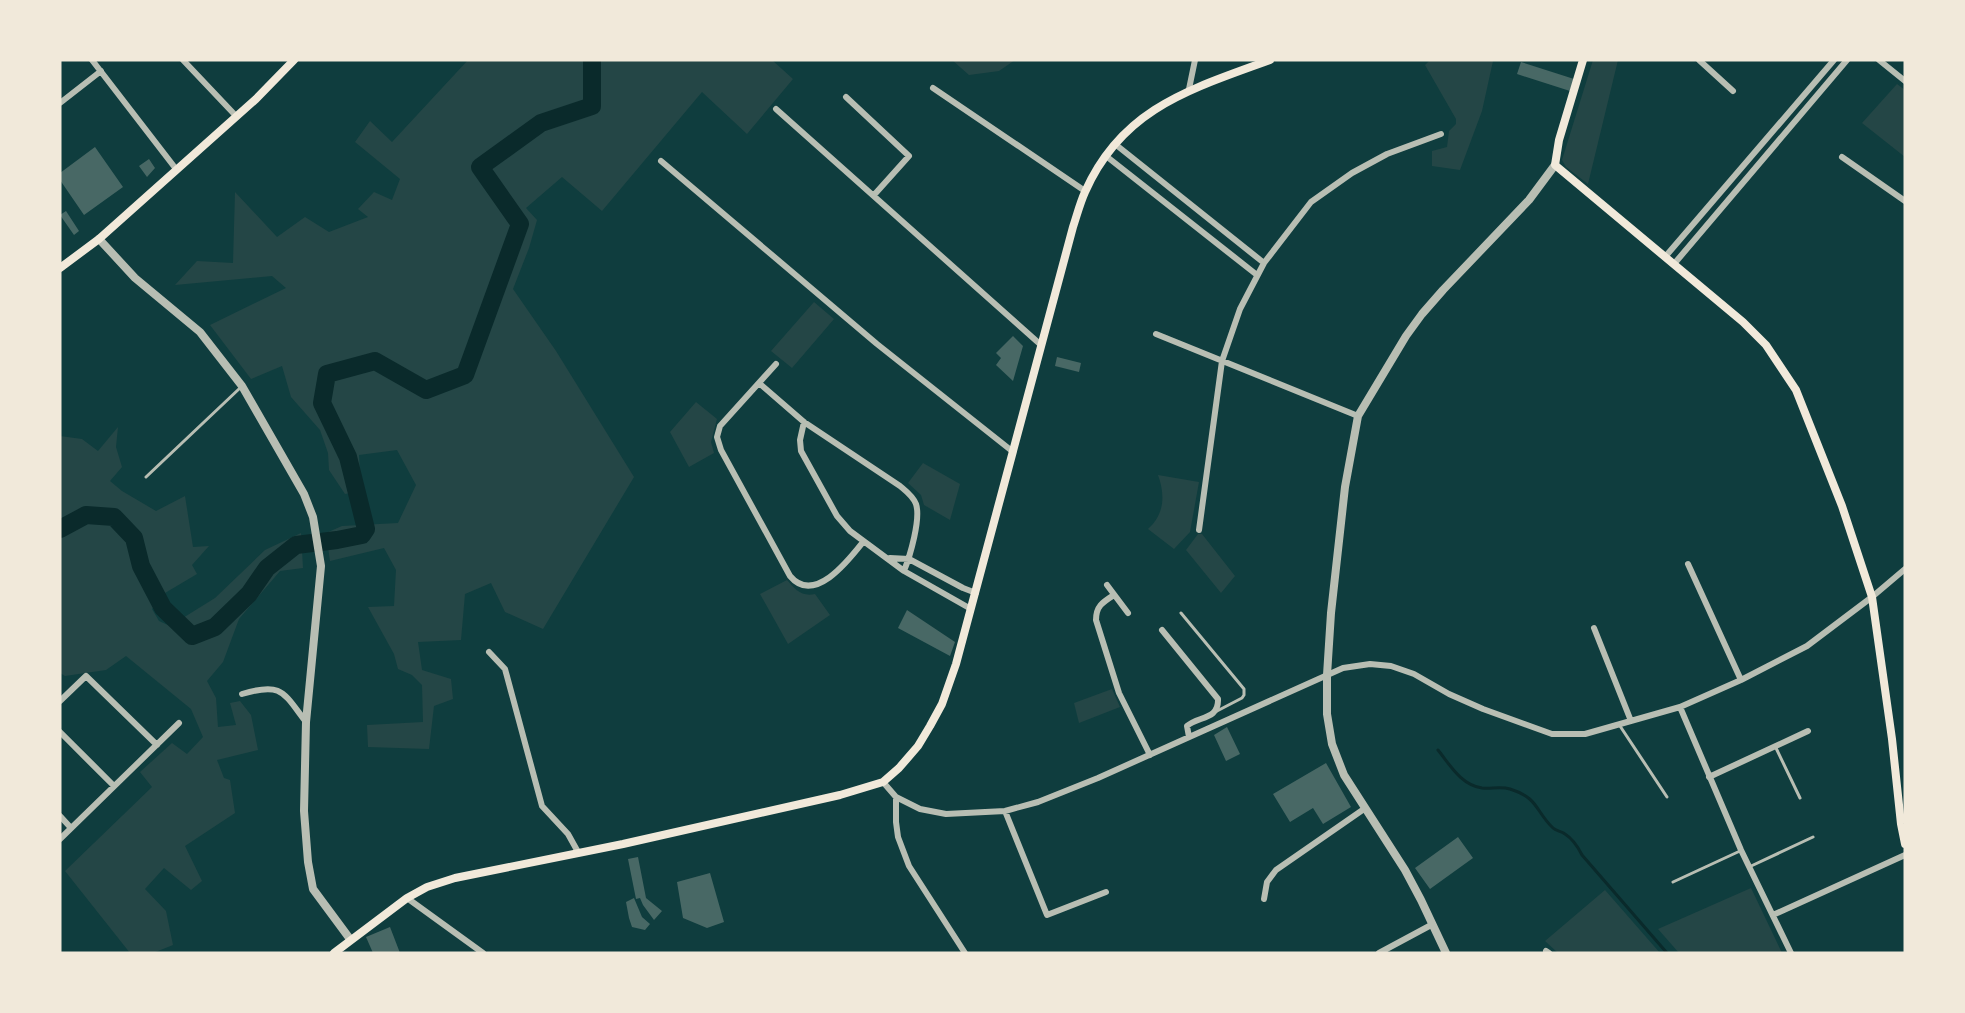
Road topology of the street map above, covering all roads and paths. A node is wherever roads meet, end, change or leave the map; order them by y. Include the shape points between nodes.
1 (92, 60) edge
2 (183, 60) edge
3 (292, 60) edge
4 (1195, 60) edge
5 (1270, 60) edge
6 (1583, 60) edge
7 (1699, 60) edge
8 (1834, 60) edge
9 (1847, 60) edge
10 (1879, 60) edge
11 (101, 71) junction
12 (1905, 81) edge
13 (933, 88) dead end
14 (1189, 89) junction
15 (1733, 91) dead end
16 (846, 97) dead end
17 (60, 103) edge
18 (1793, 108) junction
19 (776, 109) dead end
20 (1801, 114) junction
21 (236, 116) junction
22 (1441, 134) dead end
23 (1115, 144) junction
24 (1106, 156) junction
25 (1842, 157) dead end
26 (661, 161) dead end
27 (1555, 165) junction
28 (176, 169) junction
29 (1731, 180) junction
30 (1739, 187) junction
31 (1086, 191) junction
32 (874, 195) junction
33 (1905, 201) edge
34 (99, 239) junction
35 (1665, 257) junction
36 (1264, 263) junction
37 (1674, 264) junction
38 (60, 268) edge
39 (1257, 275) junction
40 (1156, 334) dead end
41 (1041, 345) junction
42 (1222, 361) junction
43 (776, 364) dead end
44 (759, 383) junction
45 (242, 386) junction
46 (1358, 416) junction
47 (804, 422) junction
48 (1012, 451) junction
49 (146, 477) dead end
50 (1199, 530) dead end
51 (863, 542) junction
52 (890, 558) junction
53 (909, 559) junction
54 (1688, 564) dead end
55 (1905, 569) edge
56 (904, 571) junction
57 (1107, 585) dead end
58 (976, 593) junction
59 (1114, 595) junction
60 (1872, 597) junction
61 (971, 609) junction
62 (1128, 613) dead end
63 (1181, 613) dead end
64 (1594, 628) dead end
65 (1162, 630) dead end
66 (489, 652) dead end
67 (1327, 675) junction
68 (1741, 680) junction
69 (242, 694) dead end
70 (60, 701) edge
71 (1680, 707) junction
72 (1214, 712) junction
73 (1631, 721) junction
74 (306, 722) junction
75 (179, 723) dead end
76 (1619, 724) junction
77 (1808, 731) dead end
78 (60, 732) edge
79 (1189, 737) junction
80 (157, 745) junction
81 (1775, 746) junction
82 (1150, 755) junction
83 (1709, 777) junction
84 (882, 782) junction
85 (114, 786) junction
86 (897, 797) junction
87 (1667, 797) dead end
88 (1902, 797) edge
89 (1800, 798) dead end
90 (1365, 809) junction
91 (1005, 812) junction
92 (60, 816) edge
93 (72, 828) junction
94 (1813, 837) dead end
95 (60, 839) edge
96 (1905, 844) edge
97 (1742, 850) junction
98 (578, 852) junction
99 (1905, 855) edge
100 (1749, 867) junction
101 (1673, 882) dead end
102 (1106, 892) dead end
103 (407, 898) junction
104 (1264, 899) dead end
105 (1773, 915) junction
106 (1433, 924) junction
107 (350, 939) junction
108 (334, 953) edge
109 (483, 953) edge
110 (965, 953) edge
111 (1379, 953) edge
112 (1446, 953) edge
113 (1791, 953) edge

1 - 11 street
2 - 21 street
3 - 21 main road
4 - 14 street
5 - 14 main road
6 - 27 main road
7 - 15 street
8 - 18 street
9 - 20 street
10 - 12 street
11 - 17 street
11 - 28 street
13 - 31 street
14 - 23 main road via 1146,114
16 - 32 street via 909,156
18 - 20 street
18 - 29 street
19 - 32 street
20 - 30 street
21 - 28 main road
22 - 36 street via 1378,159 1311,202
23 - 24 main road
23 - 36 street
24 - 31 main road
24 - 39 street
25 - 33 street
26 - 48 street via 877,344
27 - 35 main road
27 - 46 street via 1529,200 1422,314
28 - 34 main road
29 - 30 street
29 - 35 street
30 - 37 street
31 - 41 main road
32 - 41 street
34 - 38 main road
34 - 45 street via 135,278 200,332
35 - 37 main road
36 - 39 street
37 - 60 main road via 1743,322 1788,376 1809,419
39 - 42 street
40 - 42 street
41 - 48 main road
42 - 46 street
42 - 50 street
43 - 44 street
44 - 47 street
44 - 51 street via 725,419 717,437 790,576 805,587 814,586 836,571
45 - 49 lane
45 - 74 street via 304,494 317,534 321,559
46 - 67 street via 1345,487
47 - 51 street via 800,445 804,457 837,516
47 - 53 street via 913,498 918,512
48 - 58 main road
51 - 52 street
52 - 53 street
52 - 56 street
53 - 56 street
53 - 58 street
54 - 68 street
55 - 60 street
56 - 61 street
57 - 59 street
58 - 61 main road
59 - 62 street
59 - 82 street via 1099,605 1095,620 1119,693
60 - 68 street via 1807,646
60 - 88 main road
61 - 84 main road via 942,704 918,746
63 - 72 lane via 1244,689 1242,698
64 - 73 street
65 - 72 street via 1216,695 1218,704
66 - 98 street via 505,669 542,806 568,834
67 - 76 street via 1359,665 1391,666 1483,709 1552,734 1585,734
67 - 79 street
67 - 90 street via 1332,744 1344,776
68 - 71 street
69 - 74 street via 262,688 278,690
70 - 80 street via 86,676
71 - 73 street
71 - 83 street
72 - 79 street via 1189,724
73 - 76 street
74 - 107 street via 304,811 313,889
75 - 80 street
76 - 87 lane
77 - 81 street
78 - 85 street
79 - 82 street
80 - 85 street
81 - 83 street
81 - 89 lane
82 - 91 street
83 - 97 street
84 - 86 street
84 - 98 main road via 840,795
85 - 93 street
86 - 91 street via 920,809 946,814
86 - 110 street via 898,837 909,866
88 - 96 main road
90 - 104 street via 1276,870 1266,882
90 - 106 street via 1405,870
91 - 102 street via 1047,915
92 - 93 street
93 - 95 street
94 - 100 lane
97 - 100 street
97 - 101 lane
98 - 103 main road via 455,878
99 - 105 street
100 - 105 street
103 - 107 main road
103 - 109 street
105 - 113 street
106 - 111 street
106 - 112 street
107 - 108 main road

